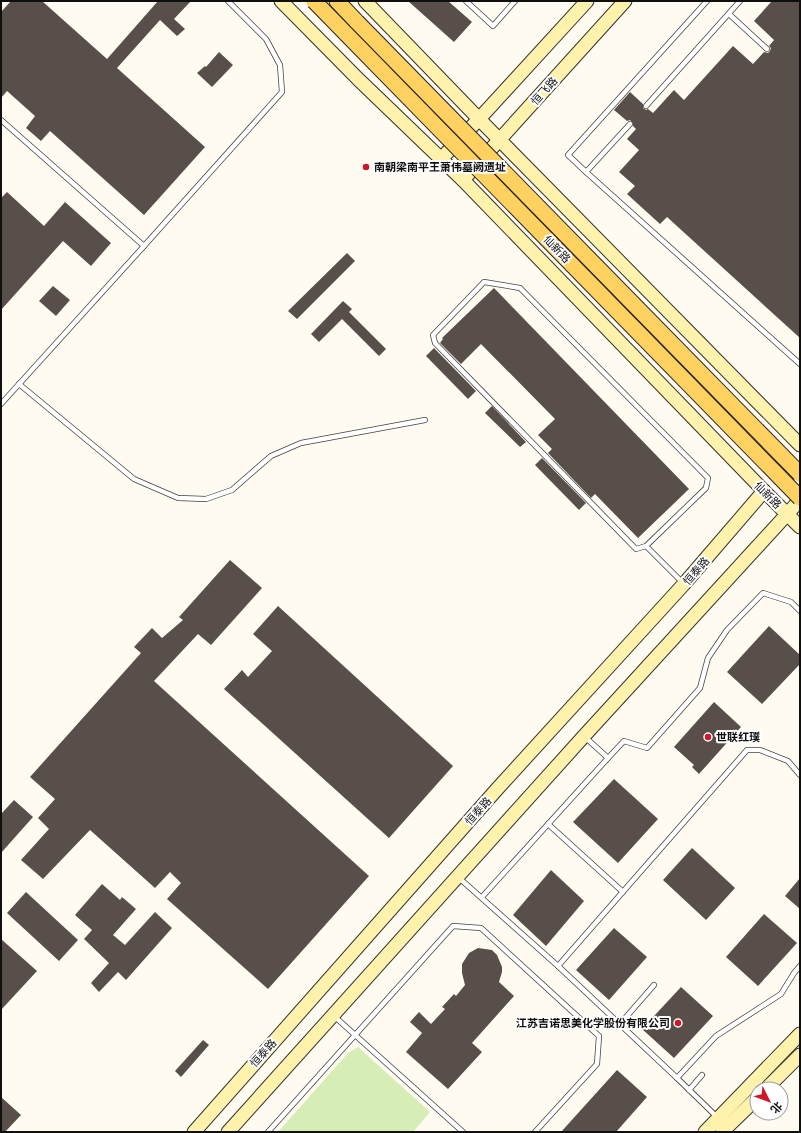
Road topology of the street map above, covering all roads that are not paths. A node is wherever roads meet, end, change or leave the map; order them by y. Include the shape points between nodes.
1 (228, 1) edge
2 (272, 1) edge
3 (281, 1) edge
4 (314, 1) edge
5 (337, 1) edge
6 (365, 1) edge
7 (466, 1) edge
8 (515, 1) edge
9 (588, 1) edge
10 (625, 1) edge
11 (707, 1) edge
12 (740, 1) edge
13 (729, 14) junction
14 (316, 36) junction
15 (767, 48) dead end
16 (646, 106) dead end
17 (479, 119) junction
18 (1, 120) edge
19 (630, 124) dead end
20 (500, 140) junction
21 (441, 159) junction
22 (586, 172) junction
23 (463, 180) junction
24 (144, 246) junction
25 (800, 364) edge
26 (19, 384) junction
27 (1, 404) edge
28 (425, 420) dead end
29 (800, 445) edge
30 (800, 474) edge
31 (764, 491) junction
32 (800, 499) edge
33 (787, 514) junction
34 (800, 527) edge
35 (646, 546) junction
36 (684, 584) junction
37 (800, 611) edge
38 (584, 736) junction
39 (608, 758) junction
40 (800, 775) edge
41 (548, 824) junction
42 (458, 876) junction
43 (623, 892) junction
44 (482, 897) junction
45 (558, 966) junction
46 (800, 966) edge
47 (654, 985) dead end
48 (333, 1015) junction
49 (620, 1024) junction
50 (800, 1034) edge
51 (354, 1035) junction
52 (800, 1055) edge
53 (702, 1074) dead end
54 (677, 1078) junction
55 (774, 1081) edge
56 (689, 1090) junction
57 (749, 1106) edge
58 (719, 1118) junction
59 (194, 1132) edge
60 (228, 1132) edge
61 (268, 1132) edge
62 (463, 1132) edge
63 (535, 1132) edge
64 (705, 1132) edge
65 (722, 1132) edge

1 - 24 lane via 266,39 280,65 282,92
2 - 14 street, 仙新路
3 - 14 street, 仙新路
4 - 32 main road, 仙新路, bridge
5 - 30 main road, 仙新路, bridge
6 - 17 street
7 - 8 lane via 494,26
9 - 17 street
10 - 20 street, 恒飞路
11 - 22 lane via 568,155
12 - 13 lane
13 - 15 lane
13 - 16 lane
14 - 21 street, 仙新路
17 - 20 street
17 - 21 street
18 - 24 lane
19 - 22 lane
20 - 23 street, 恒飞路
20 - 29 street
21 - 23 street, 仙新路
22 - 25 lane
23 - 31 street, 仙新路
24 - 26 lane
26 - 27 lane
26 - 28 lane via 134,479 178,498 206,499 232,490 271,456 302,443
31 - 33 street, 仙新路
31 - 36 street, 恒泰路
32 - 33 street
33 - 34 street, 仙新路
33 - 38 street
35 - 35 lane via 636,549 435,343 433,335 484,282 520,288 708,478 706,488
35 - 36 lane
36 - 59 street, 恒泰路 via 493,794
37 - 39 lane via 790,602 763,593 727,630 708,658 700,688 647,748 624,741
38 - 39 lane
38 - 42 street
39 - 41 lane
40 - 43 lane via 788,761 760,750 747,750
41 - 43 lane
41 - 44 lane
42 - 44 lane
42 - 48 street
43 - 45 lane
44 - 45 lane
45 - 49 lane
46 - 54 lane via 781,994 716,1036
47 - 49 lane
48 - 51 lane
48 - 60 street
49 - 54 lane
50 - 58 street
51 - 61 lane
51 - 62 lane
51 - 63 lane via 453,926 481,928 598,1036 597,1064
52 - 55 street
53 - 56 lane
54 - 56 lane
56 - 58 lane
57 - 65 street
58 - 64 street

